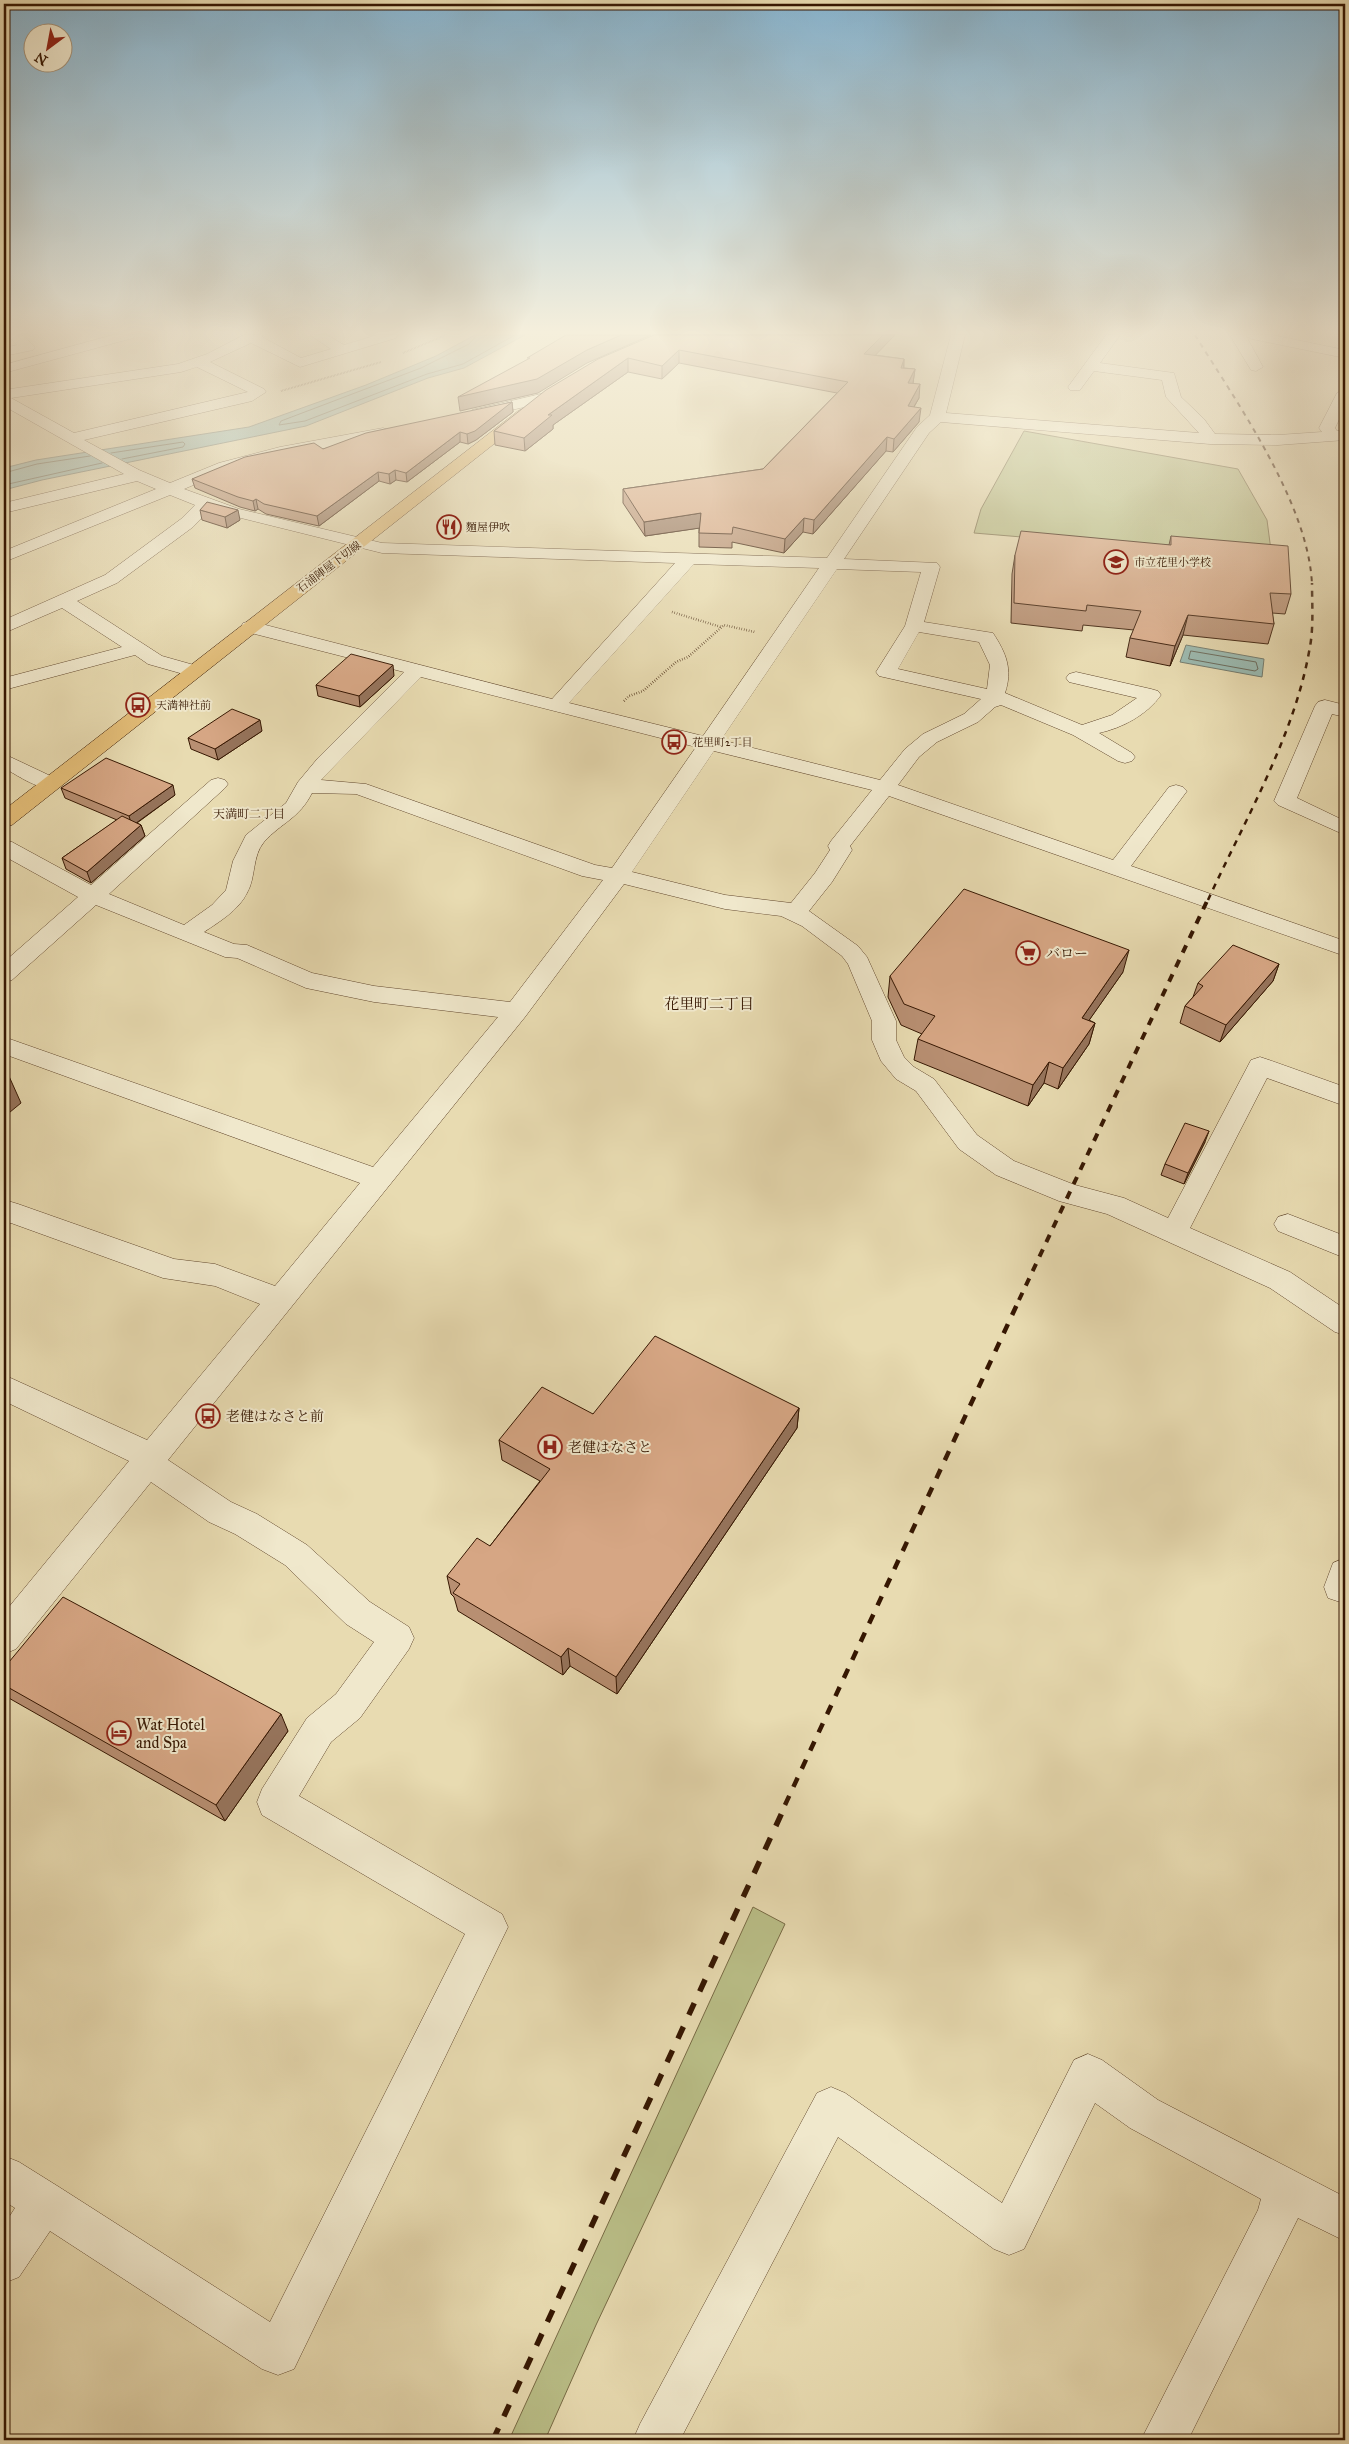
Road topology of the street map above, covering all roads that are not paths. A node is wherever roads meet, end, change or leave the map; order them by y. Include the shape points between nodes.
1 (89, 449) edge
2 (300, 449) edge
3 (479, 449) edge
4 (909, 449) edge
5 (134, 474) junction
6 (166, 489) junction
7 (206, 504) junction
8 (4, 508) edge
9 (359, 544) junction
10 (4, 557) edge
11 (690, 558) junction
12 (830, 562) junction
13 (64, 601) junction
14 (914, 626) junction
15 (4, 627) edge
16 (250, 627) junction
17 (138, 649) junction
18 (417, 670) junction
19 (194, 671) junction
20 (1076, 678) dead end
21 (4, 684) edge
22 (998, 697) junction
23 (556, 706) junction
24 (1345, 711) edge
25 (1080, 731) junction
26 (707, 744) junction
27 (1125, 758) dead end
28 (4, 760) edge
29 (312, 779) junction
30 (50, 783) junction
31 (218, 784) dead end
32 (885, 787) junction
33 (1176, 791) dead end
34 (4, 820) edge
35 (1345, 829) edge
36 (4, 847) edge
37 (1118, 868) junction
38 (618, 876) junction
39 (92, 896) junction
40 (795, 913) junction
41 (187, 934) junction
42 (1345, 949) edge
43 (4, 974) edge
44 (516, 1011) junction
45 (4, 1046) edge
46 (1343, 1091) edge
47 (378, 1179) junction
48 (4, 1216) edge
49 (1288, 1224) dead end
50 (1174, 1232) junction
51 (1345, 1246) edge
52 (280, 1300) junction
53 (1345, 1324) edge
54 (8, 1394) edge
55 (149, 1459) junction
56 (4, 1638) edge
57 (4, 2177) edge
58 (1285, 2189) junction
59 (44, 2202) junction
60 (1345, 2220) edge
61 (4, 2262) edge
62 (656, 2440) edge
63 (1164, 2440) edge

1 - 5 street
2 - 6 street via 225,466
3 - 9 main road, 石浦陣屋下切線
4 - 12 street
5 - 6 street
5 - 8 street via 127,479
6 - 7 street
6 - 10 street
7 - 9 street
7 - 13 street via 186,523 111,579
9 - 11 street via 382,548
9 - 16 main road, 石浦陣屋下切線
11 - 12 street
11 - 23 street
12 - 14 street via 931,566
12 - 26 street
13 - 15 street
13 - 17 street
14 - 22 street via 986,637 1001,664
14 - 22 street via 886,672
16 - 18 street
16 - 19 main road, 石浦陣屋下切線
17 - 19 street via 155,660
17 - 21 street
18 - 23 street
18 - 29 street
19 - 30 main road, 石浦陣屋下切線
20 - 25 street via 1151,695 1130,714 1100,727
22 - 25 street
22 - 32 street via 971,718 930,738 912,753
23 - 26 street
24 - 35 street via 1325,706 1285,801
25 - 27 street
26 - 32 street
26 - 38 street
28 - 30 street
29 - 38 street via 359,788 590,871
29 - 41 street via 295,806 254,840 237,892 220,910
30 - 34 main road, 石浦陣屋下切線
31 - 39 street
32 - 37 street
32 - 40 street via 839,846 841,850 824,876
33 - 37 street
36 - 39 street
37 - 42 street
38 - 40 street via 724,902
38 - 44 street
39 - 41 street
39 - 43 street
40 - 50 street via 818,926 859,962 884,1021 884,1040 894,1062 925,1085 968,1142 1004,1168 1069,1194 1114,1205
41 - 44 street via 233,952 238,950 306,980 391,996
44 - 47 street
45 - 47 street
46 - 50 street via 1260,1066
47 - 52 street
48 - 52 street via 8,1211 172,1270 189,1269 225,1277
49 - 51 street
50 - 53 street via 1280,1280
52 - 55 street
54 - 55 street
55 - 56 street
55 - 59 street via 201,1500 296,1555 358,1613 397,1638 348,1706 319,1730 275,1802 489,1927 278,2353
57 - 59 street
58 - 60 street
58 - 62 street via 1144,2114 1088,2074 1008,2234 831,2106
58 - 63 street via 1278,2216
59 - 61 street

